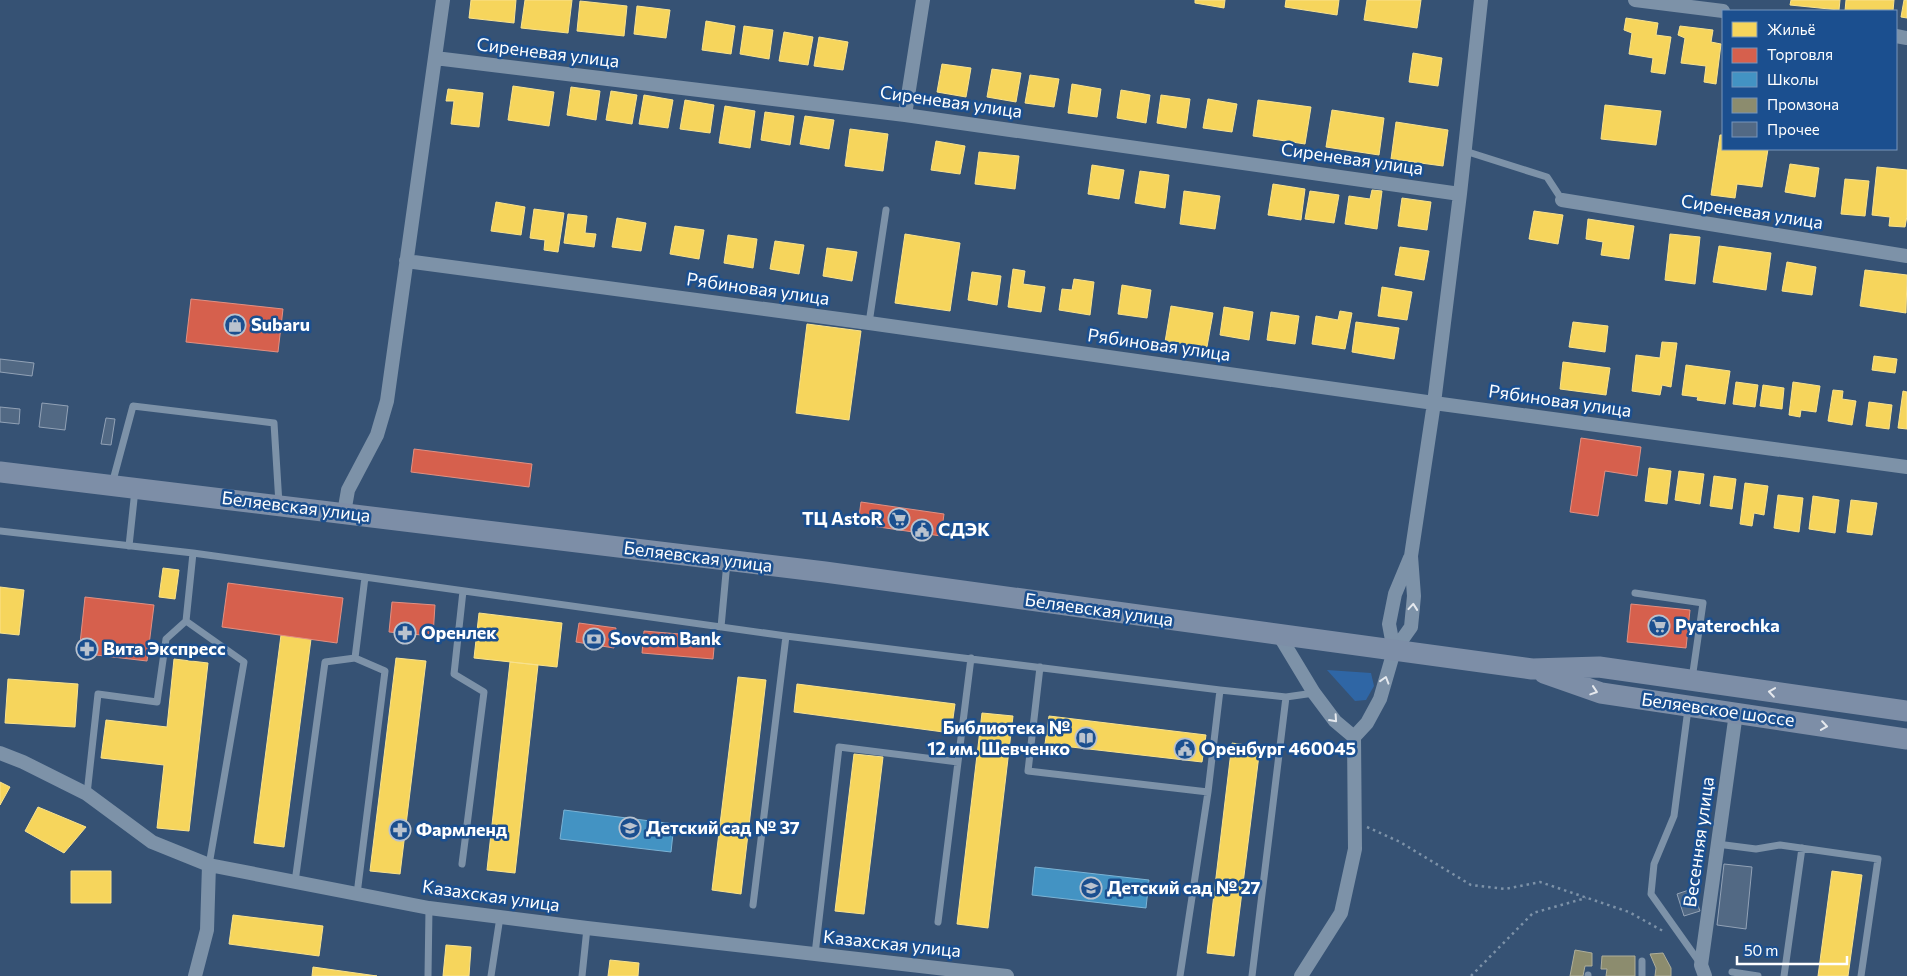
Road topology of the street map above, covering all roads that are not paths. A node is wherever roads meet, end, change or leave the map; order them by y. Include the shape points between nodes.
1 (442, 0) edge
2 (923, 0) edge
3 (1481, 0) edge
4 (1635, 0) edge
5 (1722, 11) edge
6 (435, 58) junction
7 (905, 114) junction
8 (1465, 150) junction
9 (1460, 194) junction
10 (1562, 200) joint
11 (886, 210) dead end
12 (1907, 256) edge
13 (406, 261) junction
14 (869, 322) junction
15 (1434, 403) junction
16 (1907, 467) edge
17 (0, 472) edge
18 (112, 485) junction
19 (135, 488) junction
20 (279, 505) junction
21 (344, 513) junction
22 (0, 530) edge
23 (128, 546) junction
24 (193, 554) junction
25 (1410, 556) junction
26 (727, 560) junction
27 (365, 577) junction
28 (463, 591) junction
29 (1635, 593) dead end
30 (186, 621) junction
31 (721, 627) junction
32 (1279, 635) junction
33 (786, 636) junction
34 (1394, 651) junction
35 (355, 658) junction
36 (971, 658) junction
37 (1040, 666) junction
38 (1532, 669) junction
39 (1691, 682) junction
40 (1220, 690) junction
41 (1314, 693) junction
42 (1286, 697) junction
43 (1688, 706) junction
44 (1907, 711) edge
45 (1736, 713) junction
46 (1354, 737) junction
47 (1907, 739) edge
48 (0, 753) edge
49 (958, 762) junction
50 (1208, 792) junction
51 (87, 794) junction
52 (1717, 844) junction
53 (1802, 848) junction
54 (462, 864) dead end
55 (209, 865) junction
56 (295, 882) junction
57 (356, 894) junction
58 (753, 906) dead end
59 (429, 908) junction
60 (500, 917) junction
61 (938, 922) dead end
62 (587, 928) junction
63 (814, 954) junction
64 (1642, 961) dead end
65 (1703, 971) edge
66 (1732, 972) dead end
67 (195, 976) edge
68 (428, 976) edge
69 (491, 976) edge
70 (582, 976) edge
71 (1006, 976) edge
72 (1180, 976) edge
73 (1252, 976) edge
74 (1301, 976) edge
75 (1642, 976) edge
76 (1758, 976) edge
77 (1784, 976) edge
78 (1861, 976) edge

1 - 6 street
2 - 7 street
3 - 8 street
4 - 5 street
6 - 7 street, Сиреневая улица
6 - 13 street
7 - 9 street, Сиреневая улица
8 - 9 street
8 - 10 lane via 1547,177
9 - 15 street
10 - 12 street, Сиреневая улица
11 - 14 lane
13 - 14 street, Рябиновая улица
13 - 21 street via 387,401 377,435 348,490
14 - 15 street, Рябиновая улица
15 - 16 street, Рябиновая улица
15 - 25 street
17 - 18 main road, Беляевская улица
18 - 19 main road, Беляевская улица
18 - 20 lane via 133,406 274,423
19 - 20 main road, Беляевская улица
19 - 23 lane
20 - 21 main road, Беляевская улица
21 - 26 main road, Беляевская улица
22 - 23 lane
23 - 24 lane
24 - 27 lane
24 - 30 lane
25 - 34 street via 1395,594 1389,624
34 -> 25 street via 1411,627 1414,596
26 - 31 lane
26 - 32 main road, Беляевская улица
27 - 28 lane
27 - 35 lane
28 - 31 lane
28 - 54 lane via 454,674 484,692
29 - 39 lane via 1704,603
30 - 51 lane via 166,638 157,702 98,694
30 - 55 lane via 244,662
31 - 33 lane
32 - 34 main road, Беляевская улица
32 - 41 street
33 - 36 lane
33 - 58 lane
34 - 38 main road, Беляевское шоссе
46 -> 34 street via 1367,723 1380,699
35 - 56 lane via 325,662
35 - 57 lane via 385,671
36 - 37 lane
36 - 49 lane
37 - 40 lane
37 - 50 lane via 1028,771
38 - 39 main road, Беляевское шоссе via 1599,667
38 -> 43 main road, Беляевское шоссе via 1601,693
44 -> 39 main road, Беляевское шоссе
40 - 42 lane
40 - 50 lane
41 - 42 lane
41 -> 46 street via 1335,721
42 - 73 lane
43 - 45 main road, Беляевское шоссе
43 - 65 lane via 1674,816 1654,864 1650,894
45 -> 47 main road, Беляевское шоссе
45 - 52 street, Весенняя улица
46 - 74 street via 1355,850 1341,913
48 - 51 street, Казахская улица
49 - 61 lane
49 - 63 lane via 839,747
50 - 72 lane
51 - 55 street, Казахская улица via 152,842
52 - 53 lane via 1756,850 1780,845
52 - 65 street, Весенняя улица
53 - 77 lane
53 - 78 lane via 1878,859
55 - 56 street, Казахская улица
55 - 67 street via 207,930
56 - 57 street, Казахская улица
57 - 59 street, Казахская улица
59 - 60 street, Казахская улица
59 - 68 lane
60 - 62 street, Казахская улица
60 - 69 lane
62 - 63 street, Казахская улица
62 - 70 lane
63 - 71 street, Казахская улица
64 - 75 lane
66 - 76 lane

